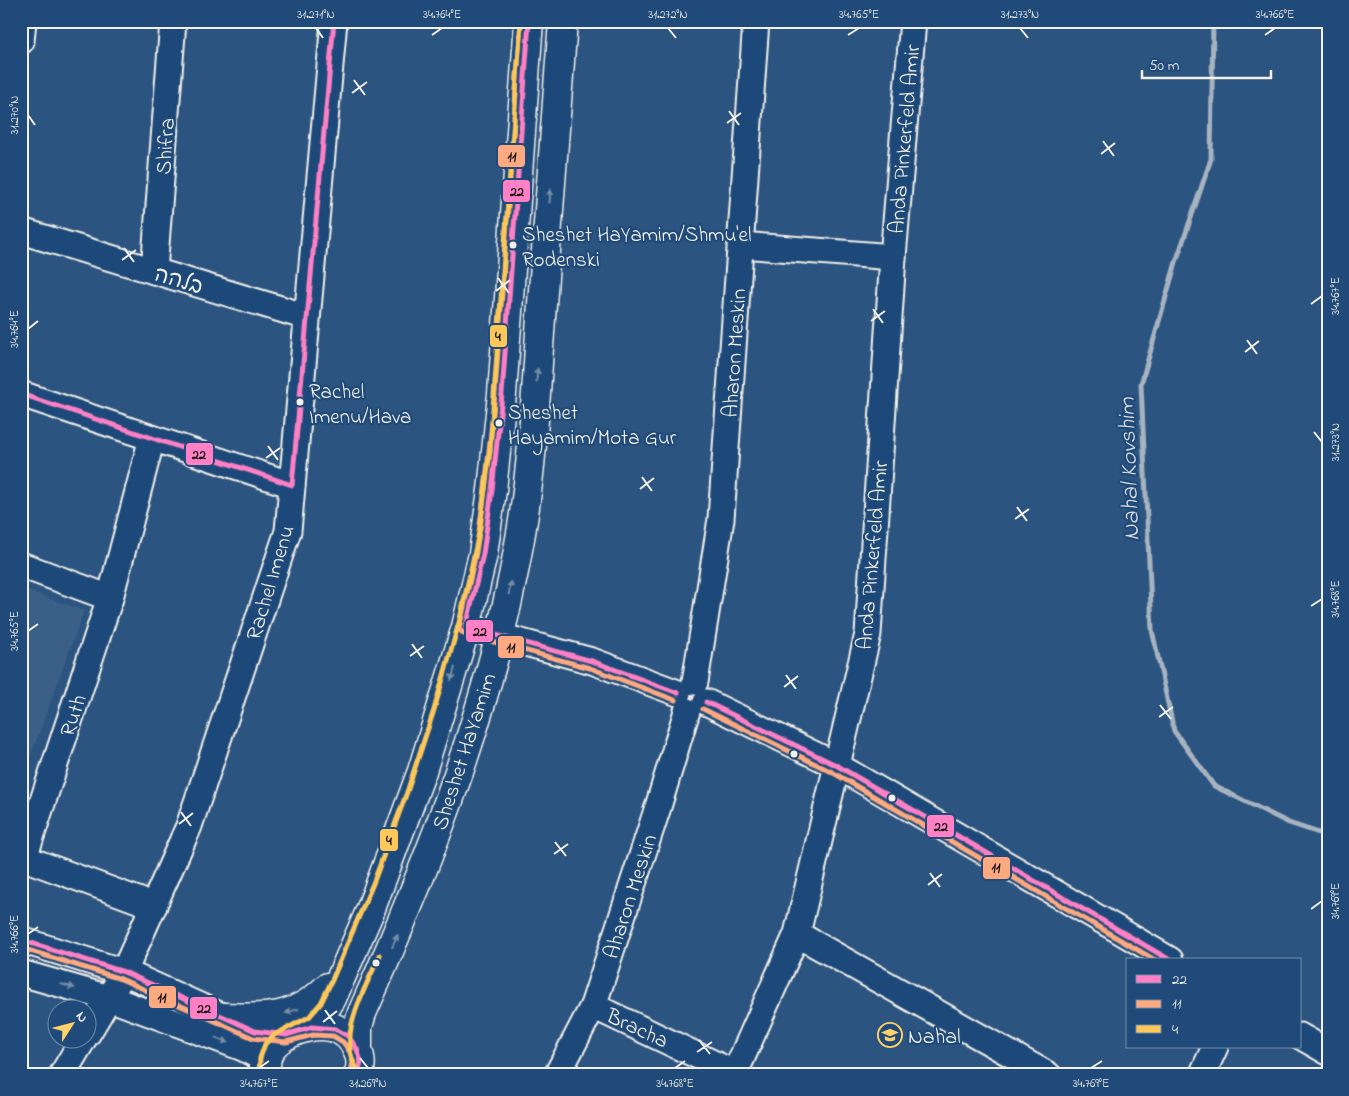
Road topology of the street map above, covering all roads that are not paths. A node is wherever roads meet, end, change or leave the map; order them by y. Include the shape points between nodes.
1 (23, 21) edge
2 (173, 21) edge
3 (334, 21) edge
4 (529, 21) edge
5 (563, 21) edge
6 (756, 21) edge
7 (913, 21) edge
8 (21, 41) edge
9 (21, 231) edge
10 (741, 245) junction
11 (893, 257) junction
12 (154, 271) junction
13 (307, 317) junction
14 (21, 394) edge
15 (152, 438) junction
16 (292, 485) junction
17 (21, 565) edge
18 (110, 598) junction
19 (466, 627) junction
20 (499, 636) junction
21 (691, 697) junction
22 (836, 765) junction
23 (154, 906) junction
24 (797, 934) junction
25 (21, 940) edge
26 (1167, 958) edge
27 (124, 972) junction
28 (343, 972) junction
29 (21, 973) edge
30 (109, 998) junction
31 (593, 1006) junction
32 (98, 1016) edge
33 (224, 1017) junction
34 (297, 1031) junction
35 (1302, 1037) edge
36 (78, 1048) edge
37 (1215, 1048) edge
38 (1328, 1052) edge
39 (363, 1066) edge
40 (266, 1071) edge
41 (1032, 1071) edge
42 (737, 1074) edge
43 (62, 1075) edge
44 (557, 1075) edge
45 (1202, 1075) edge

1 - 8 street
2 - 12 street, Shifra
3 - 13 street, Rachel Imenu
4 - 19 main road, Sheshet HaYamim via 502,394 492,490
20 -> 5 main road, Sheshet HaYamim via 516,561 526,494
6 - 10 street, Aharon Meskin
7 - 11 street, Anda Pinkerfeld Amir
9 - 12 street, בלהה
10 - 11 street, Anda Pinkerfeld Amir
10 - 21 street, Aharon Meskin via 721,519
11 - 22 street, Anda Pinkerfeld Amir via 868,634
12 - 13 street, בלהה
13 - 16 street, Rachel Imenu
14 - 15 street
15 - 16 street
15 - 18 street, Ruth
16 - 23 street, Rachel Imenu via 288,531 189,826
17 - 18 street
18 - 23 street, Ruth via 24,858
19 - 20 street
19 -> 28 main road, Sheshet HaYamim via 443,708 402,828
20 - 21 street via 592,661
39 -> 20 main road, Sheshet HaYamim via 358,1028 362,1013 431,849
21 - 22 street
21 - 31 street, Aharon Meskin
22 - 24 street, Anda Pinkerfeld Amir
22 - 26 street
23 - 27 street, Rachel Imenu
24 - 41 street
24 - 42 street, Anda Pinkerfeld Amir
25 - 27 street
27 - 30 street, Rachel Imenu
27 - 33 street
28 -> 33 main road via 302,1008 260,1017
28 - 34 main road, Sheshet HaYamim via 320,1018
29 -> 30 street
30 - 32 street, Rachel Imenu
30 -> 40 street via 243,1048 258,1056
31 - 42 street, Bracha
31 - 44 street, Aharon Meskin
33 - 34 street via 255,1031 274,1034
34 - 39 main road via 331,1027 343,1032 352,1040
34 - 40 main road, Sheshet HaYamim via 278,1041 270,1051 265,1063
35 - 38 street
36 - 43 street
37 - 45 street

